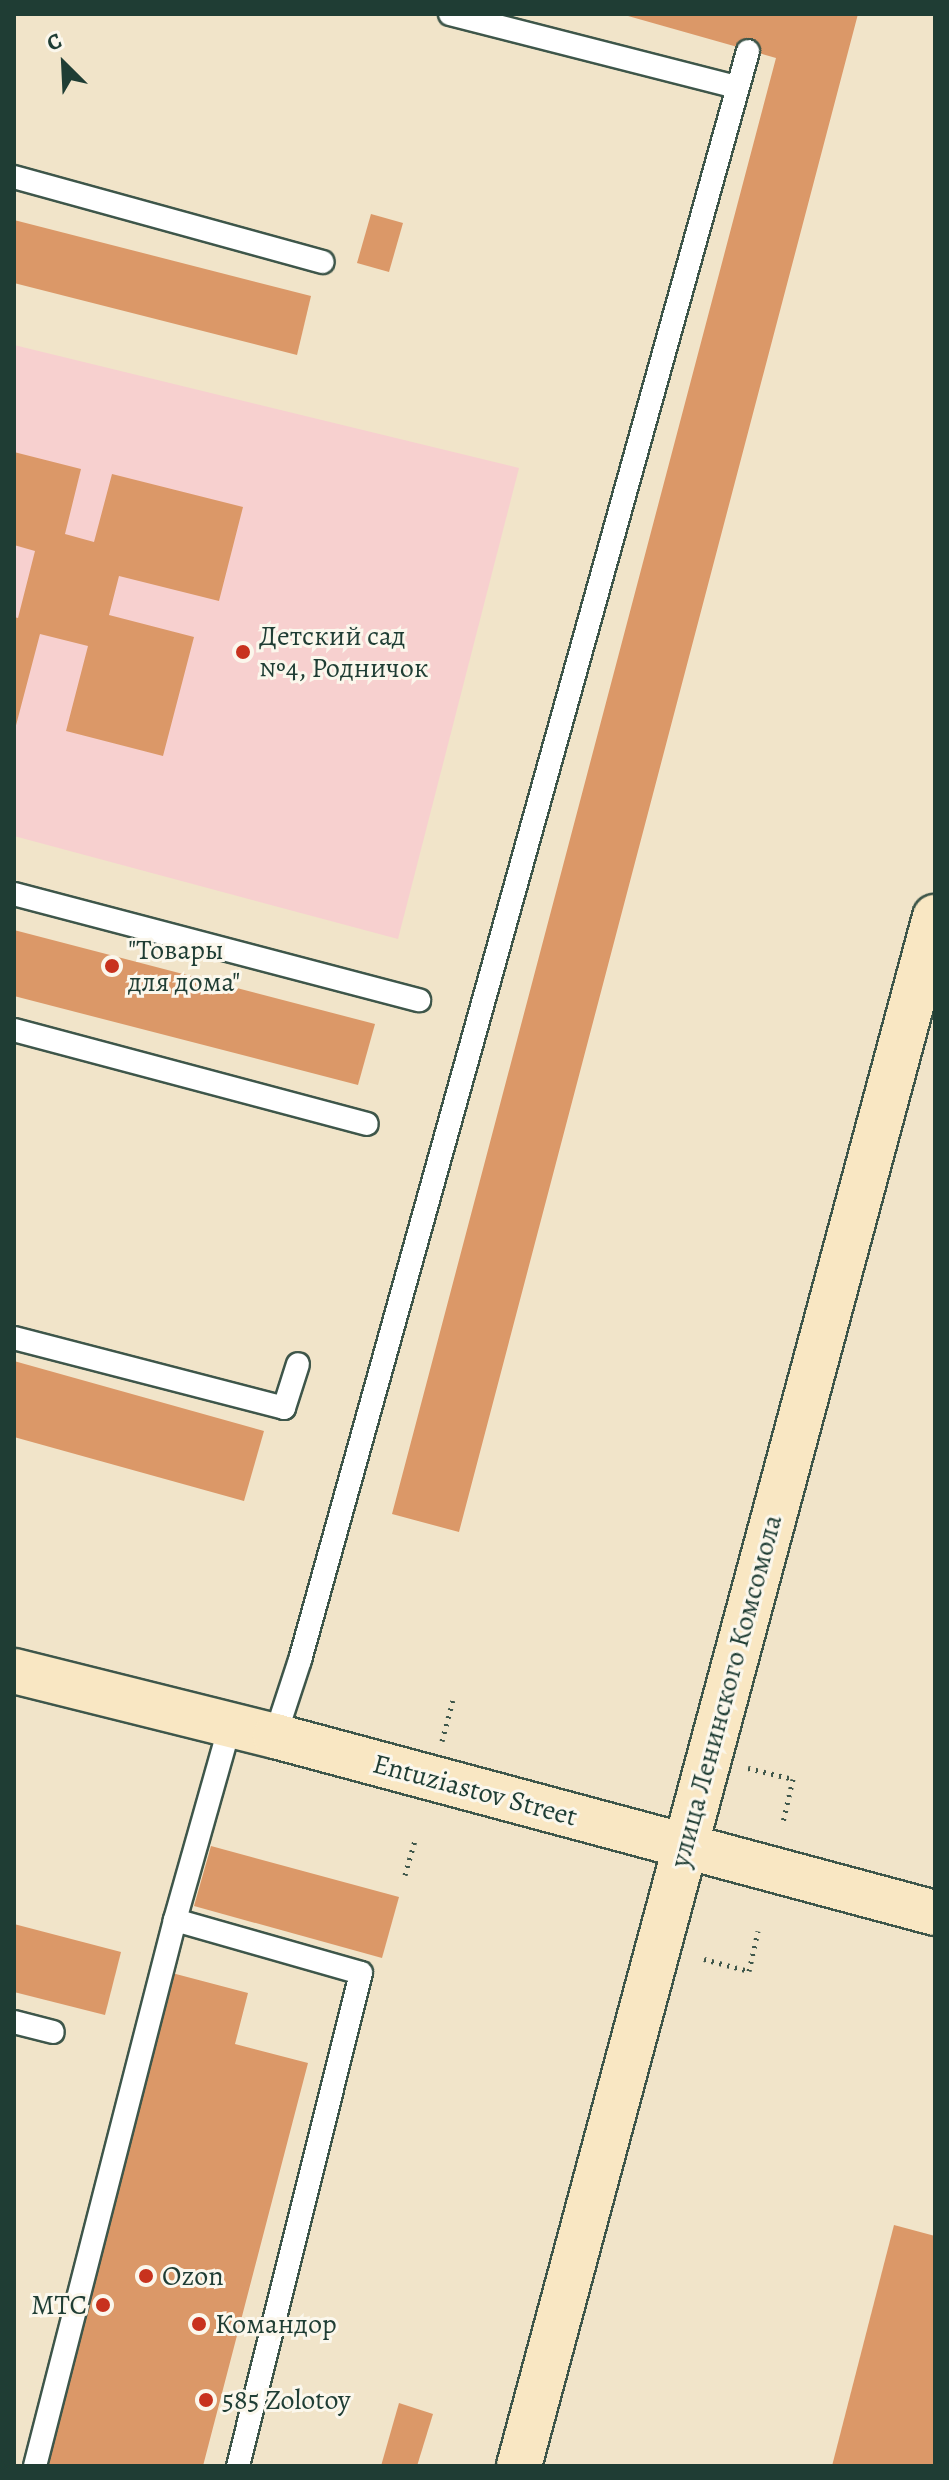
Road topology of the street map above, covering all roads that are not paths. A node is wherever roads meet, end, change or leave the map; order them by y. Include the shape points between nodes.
1 (450, 14) edge
2 (748, 51) dead end
3 (737, 87) junction
4 (14, 177) edge
5 (322, 262) dead end
6 (14, 894) edge
7 (935, 917) edge
8 (419, 1000) dead end
9 (14, 1030) edge
10 (367, 1124) dead end
11 (14, 1338) edge
12 (298, 1364) dead end
13 (14, 1671) edge
14 (230, 1726) junction
15 (275, 1736) junction
16 (685, 1847) junction
17 (935, 1913) edge
18 (175, 1920) junction
19 (14, 2022) edge
20 (53, 2032) dead end
21 (35, 2466) edge
22 (238, 2466) edge
23 (519, 2466) edge

1 - 3 lane
2 - 3 lane
3 - 15 lane
4 - 5 lane
6 - 8 lane
7 - 16 main road, улица Ленинского Комсомола
9 - 10 lane
11 - 12 lane via 284,1408
13 - 14 main road, Entuziastov Street
14 - 15 main road, Entuziastov Street
14 - 18 lane
15 - 16 main road, Entuziastov Street
16 - 17 main road, Entuziastov Street
16 - 23 main road, улица Ленинского Комсомола
18 - 21 lane
18 - 22 lane via 361,1973
19 - 20 lane

